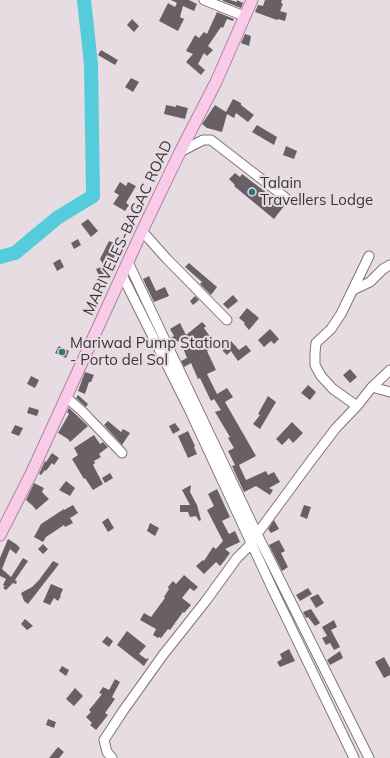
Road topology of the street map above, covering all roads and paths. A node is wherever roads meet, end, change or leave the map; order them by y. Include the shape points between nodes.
1 (204, 0) edge
2 (252, 0) edge
3 (244, 16) junction
4 (180, 152) junction
5 (286, 198) dead end
6 (142, 231) junction
7 (369, 256) dead end
8 (128, 262) junction
9 (390, 265) edge
10 (122, 275) junction
11 (353, 290) junction
12 (227, 320) dead end
13 (390, 370) edge
14 (372, 387) junction
15 (390, 392) edge
16 (66, 397) junction
17 (357, 406) junction
18 (122, 453) dead end
19 (257, 534) junction
20 (0, 535) edge
21 (251, 544) junction
22 (112, 758) edge
23 (354, 758) edge
24 (369, 758) edge

1 - 3 street
2 - 3 main road, MARIVELES-BAGAC ROAD
3 - 4 main road, MARIVELES-BAGAC ROAD via 216,82
4 - 5 street via 203,140 210,140
4 - 6 main road, MARIVELES-BAGAC ROAD
6 - 8 main road, MARIVELES-BAGAC ROAD
6 - 12 street
7 - 11 street
8 - 10 main road, MARIVELES-BAGAC ROAD
8 - 19 street
9 - 11 street via 370,282
10 - 16 main road, MARIVELES-BAGAC ROAD
10 - 21 street via 190,411
11 - 17 street via 331,329 316,343 314,361 321,376 333,389
13 - 14 street
14 - 15 street
14 - 17 street
16 - 18 street
16 - 20 main road, MARIVELES-BAGAC ROAD
17 - 19 street via 336,428
19 - 21 street
19 - 24 street
21 - 22 street via 163,655 104,740 106,752
21 - 23 street

